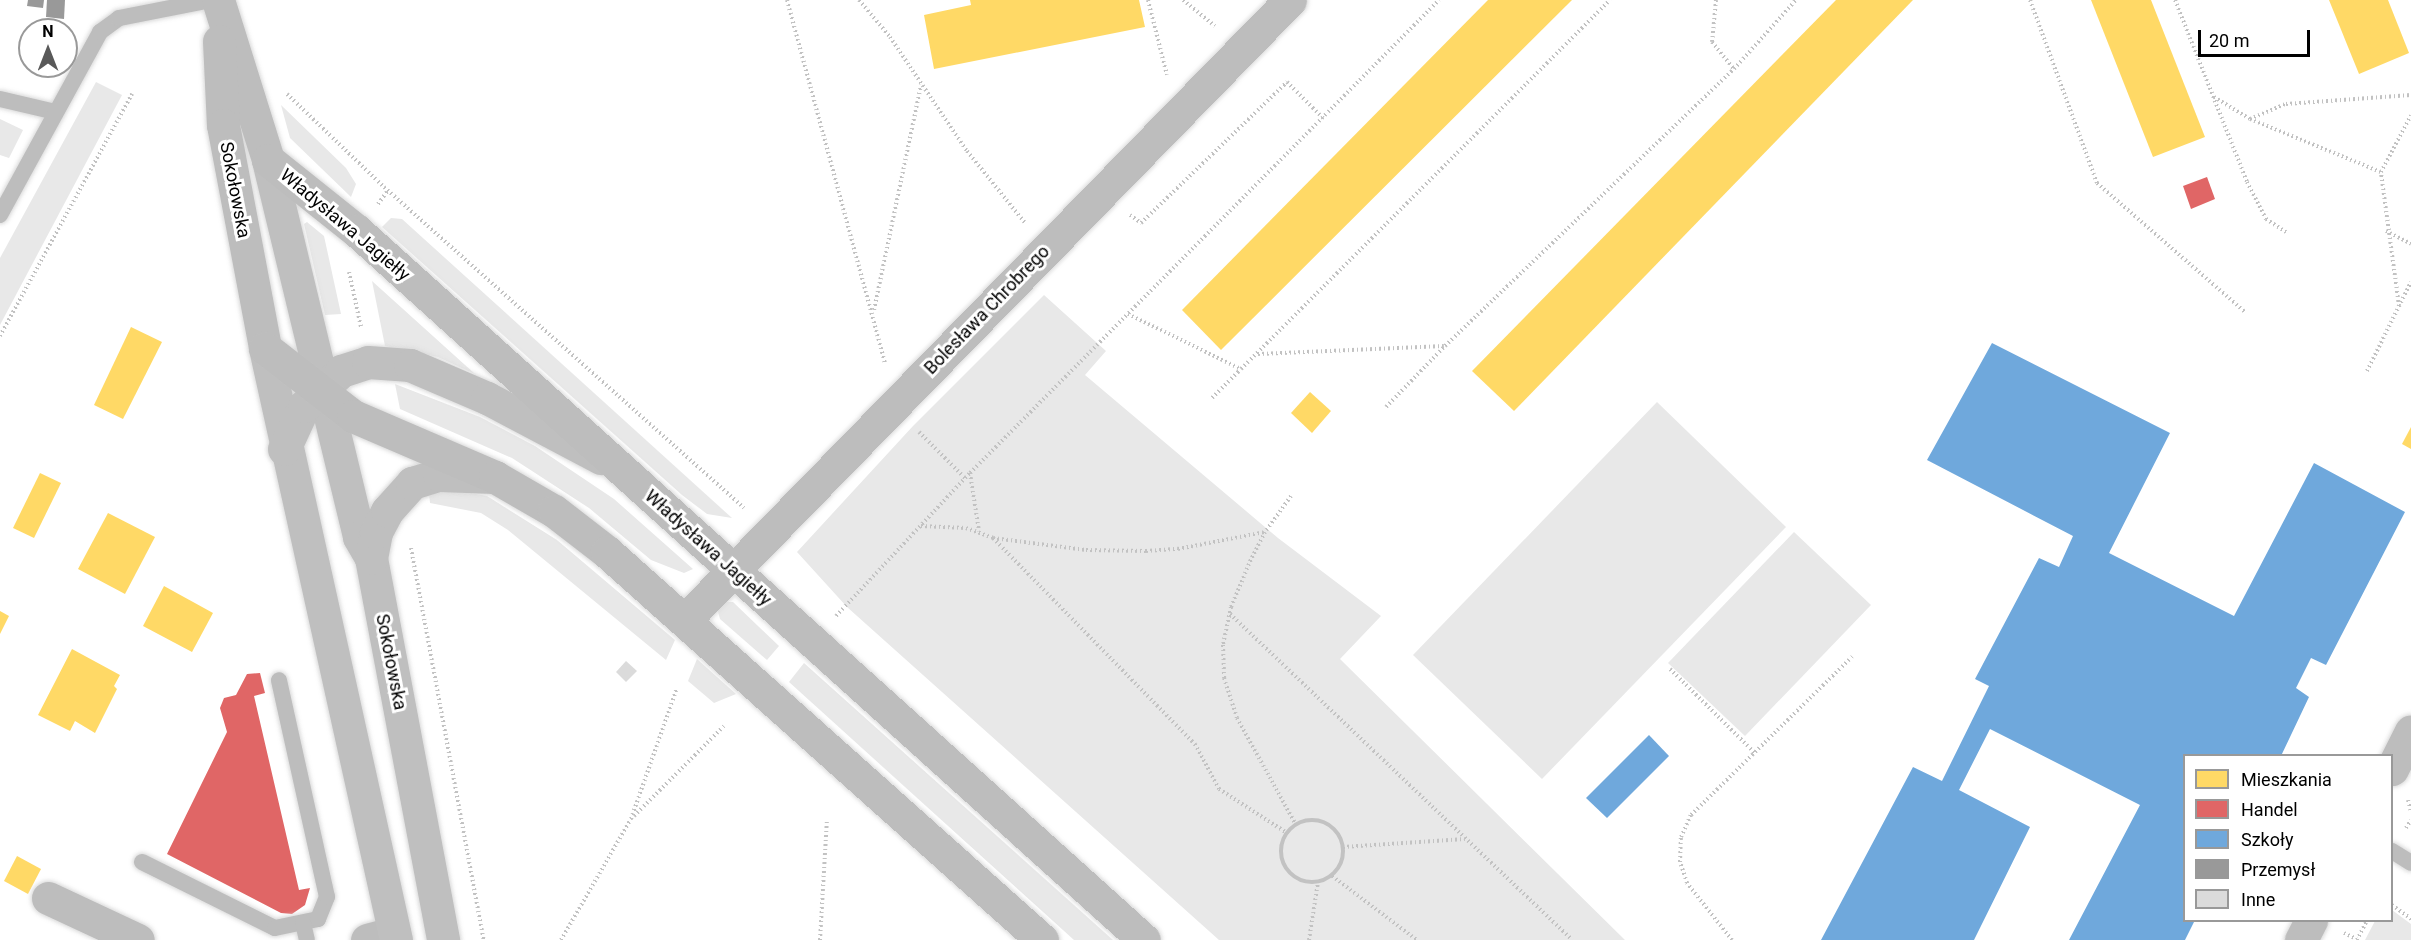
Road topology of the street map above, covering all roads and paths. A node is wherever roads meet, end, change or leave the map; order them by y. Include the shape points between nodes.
1 (211, 0) edge
2 (218, 0) edge
3 (787, 0) edge
4 (859, 0) edge
5 (1148, 0) edge
6 (1183, 0) edge
7 (1290, 0) edge
8 (1439, 0) edge
9 (1610, 0) edge
10 (1716, 0) edge
11 (1796, 0) edge
12 (2030, 0) edge
13 (2175, 0) edge
14 (1219, 30) dead end
15 (1734, 69) junction
16 (921, 85) junction
17 (1169, 85) dead end
18 (285, 90) dead end
19 (132, 94) dead end
20 (2411, 95) edge
21 (2213, 97) junction
22 (0, 99) edge
23 (56, 112) junction
24 (2411, 115) edge
25 (1323, 118) junction
26 (2250, 119) junction
27 (268, 160) junction
28 (2381, 172) junction
29 (1126, 212) dead end
30 (0, 215) edge
31 (1029, 227) dead end
32 (2386, 231) junction
33 (2286, 232) dead end
34 (2411, 244) edge
35 (346, 260) dead end
36 (2411, 282) edge
37 (2399, 306) junction
38 (874, 312) junction
39 (2245, 312) dead end
40 (1128, 314) junction
41 (0, 336) edge
42 (363, 336) dead end
43 (1445, 346) junction
44 (265, 348) junction
45 (1258, 354) junction
46 (1241, 369) junction
47 (2367, 371) dead end
48 (887, 375) dead end
49 (321, 390) junction
50 (1212, 398) dead end
51 (1386, 407) dead end
52 (913, 426) dead end
53 (284, 449) junction
54 (621, 469) junction
55 (970, 473) junction
56 (495, 477) junction
57 (965, 478) junction
58 (1291, 496) dead end
59 (749, 512) dead end
60 (920, 526) junction
61 (979, 531) junction
62 (1265, 532) junction
63 (993, 538) junction
64 (409, 541) dead end
65 (371, 558) junction
66 (731, 570) junction
67 (1230, 614) junction
68 (833, 618) dead end
69 (685, 620) junction
70 (1852, 657) dead end
71 (1670, 669) dead end
72 (279, 680) dead end
73 (677, 688) dead end
74 (724, 726) dead end
75 (2411, 731) edge
76 (1755, 753) junction
77 (2393, 765) edge
78 (631, 819) junction
79 (827, 820) dead end
80 (1296, 825) junction
81 (1287, 833) junction
82 (1466, 839) junction
83 (1343, 847) junction
84 (2393, 852) edge
85 (142, 862) dead end
86 (2411, 863) edge
87 (1332, 876) junction
88 (1317, 882) junction
89 (48, 898) dead end
90 (2393, 906) edge
91 (2411, 919) edge
92 (303, 922) junction
93 (2310, 922) edge
94 (2366, 922) edge
95 (385, 938) edge
96 (138, 940) edge
97 (307, 940) edge
98 (443, 940) edge
99 (484, 940) edge
100 (561, 940) edge
101 (820, 940) edge
102 (1042, 940) edge
103 (1144, 940) edge
104 (1309, 940) edge
105 (1417, 940) edge
106 (1572, 940) edge
107 (1732, 940) edge
108 (2301, 940) edge
109 (2357, 940) edge

1 - 23 lane via 119,18 100,32
2 - 27 main road, Sokołowska
2 - 44 main road, Sokołowska via 223,126
3 - 38 path
4 - 16 path via 890,36
5 - 17 path
6 - 14 path
7 - 66 main road, Bolesława Chrobrego
8 - 25 path
9 - 45 path
10 - 15 path via 1712,42
11 - 15 path
12 - 39 path via 2097,183
13 - 21 path
15 - 43 path
16 - 31 path via 967,151
16 - 38 path
18 - 59 path via 384,187
19 - 41 path
20 - 26 path via 2286,104
21 - 26 path
21 - 33 path via 2265,219
22 - 23 lane
23 - 30 lane
24 - 28 path
25 - 29 path via 1287,82 1141,223
25 - 40 path
26 - 28 path
27 - 49 street, Sokołowska
27 - 54 main road, Władysława Jagiełły via 357,231
28 - 32 path
32 - 34 path
32 - 37 path
35 - 42 path
36 - 37 path
37 - 47 path
38 - 48 path
40 - 46 path
40 - 55 path
43 - 45 path
43 - 51 path
44 - 49 main road
44 - 53 street, Sokołowska
45 - 46 path
46 - 50 path
49 - 53 street via 304,406
49 - 54 street via 341,371 368,362 410,366 487,398
49 - 56 main road via 353,416
49 - 65 street, Sokołowska via 359,537
52 - 57 path
53 - 95 street, Sokołowska
54 - 66 main road, Władysława Jagiełły
55 - 57 path
55 - 61 path
56 - 65 street via 439,474 412,483 387,511 376,532
56 - 69 main road via 554,512
57 - 60 path
58 - 62 path
60 - 61 path
60 - 68 path
61 - 63 path
62 - 63 path via 1178,549 1146,551 1086,550
62 - 67 path
63 - 81 path via 1195,744 1219,789
64 - 99 path
65 - 98 street, Sokołowska
66 - 69 main road, Bolesława Chrobrego
66 - 103 main road, Władysława Jagiełły
67 - 80 path via 1223,645 1224,678 1237,718
67 - 82 path
69 - 102 main road
70 - 76 path
71 - 76 path
72 - 92 lane via 327,897 318,920
73 - 78 path
74 - 78 path
75 - 77 main road
76 - 107 path via 1691,815 1681,837 1680,862 1687,883
78 - 100 path
79 - 101 path
80 - 81 path
80 - 83 path via 1305,820 1326,823 1334,829
81 - 88 path via 1281,847 1285,866 1299,879
82 - 83 path
82 - 106 path
83 - 87 path via 1343,857
84 - 86 lane
85 - 92 lane via 275,928
87 - 88 path
87 - 105 path
88 - 104 path
89 - 96 main road
90 - 91 path
92 - 97 lane
93 - 108 main road
94 - 109 path

